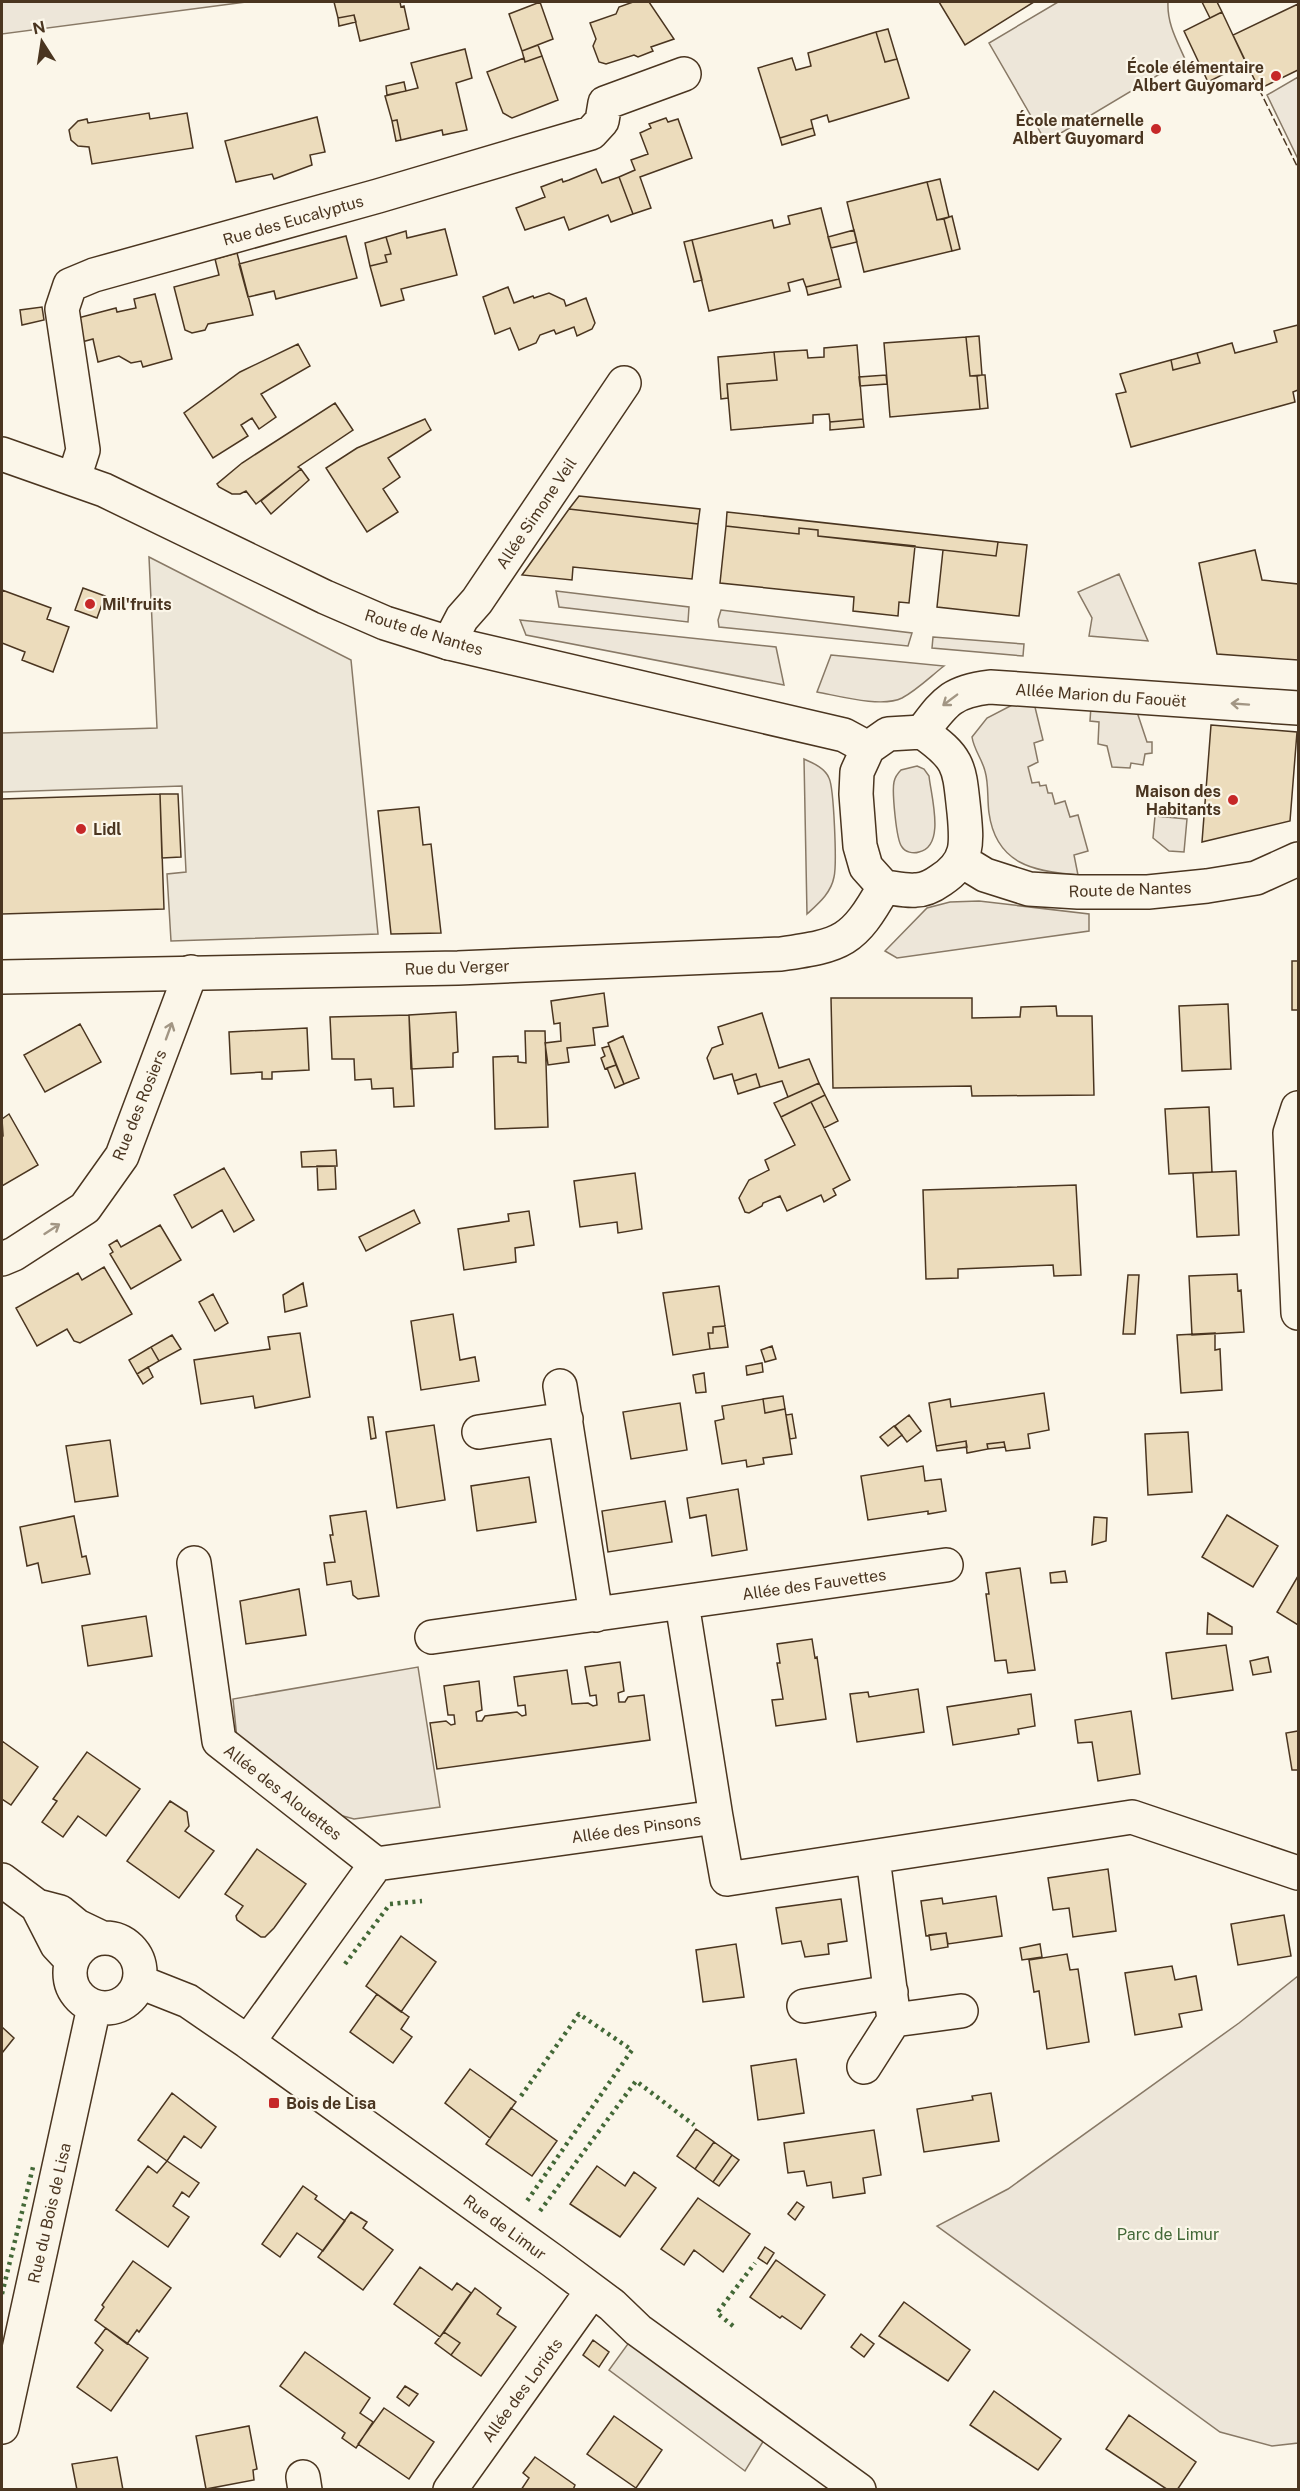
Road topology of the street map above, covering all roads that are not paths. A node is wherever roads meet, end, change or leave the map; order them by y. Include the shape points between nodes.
1 (684, 74) dead end
2 (624, 383) dead end
3 (2, 454) edge
4 (74, 478) junction
5 (449, 643) junction
6 (1299, 708) edge
7 (922, 732) junction
8 (868, 748) junction
9 (1299, 859) edge
10 (962, 861) junction
11 (884, 887) junction
12 (191, 972) junction
13 (2, 977) edge
14 (1299, 1108) edge
15 (2, 1258) edge
16 (1299, 1313) edge
17 (560, 1386) dead end
18 (566, 1419) junction
19 (479, 1432) dead end
20 (194, 1563) dead end
21 (946, 1565) dead end
22 (682, 1603) junction
23 (596, 1615) junction
24 (432, 1637) dead end
25 (716, 1817) junction
26 (873, 1858) junction
27 (376, 1864) junction
28 (1299, 1873) edge
29 (2, 1880) edge
30 (37, 1906) junction
31 (100, 1937) junction
32 (72, 1960) junction
33 (140, 1982) junction
34 (804, 2006) dead end
35 (893, 2006) junction
36 (94, 2007) junction
37 (961, 2011) dead end
38 (248, 2042) junction
39 (864, 2067) dead end
40 (592, 2291) junction
41 (2, 2422) edge
42 (450, 2490) edge
43 (859, 2490) edge

1 - 4 street, Rue des Eucalyptus via 605,103 602,121 591,133 70,285 62,309 83,450
2 - 5 street, Allée Simone Veil via 462,618
3 - 4 street, Route de Nantes
4 - 5 street, Route de Nantes via 345,606
5 - 8 street, Route de Nantes via 844,735
6 -> 7 street, Allée Marion du Faouët via 990,687 963,691 941,707
7 - 8 street via 888,734
7 - 10 street via 940,745 959,768 966,842
8 - 11 street via 857,772 860,846 866,867
9 - 10 street, Route de Nantes via 1256,878 1148,892 1029,889 985,875
10 - 11 street via 934,885 916,890
11 - 12 street, Rue du Verger via 869,914 842,941 781,954 458,968
12 - 13 street, Rue du Verger
15 -> 12 street, Rue des Rosiers via 85,1208 122,1156
14 - 16 street via 1290,1132
17 - 18 street
18 - 19 street
18 - 23 street
20 - 27 street, Allée des Alouettes via 219,1741
21 - 22 street, Allée des Fauvettes
22 - 23 street, Allée des Fauvettes
22 - 25 street
23 - 24 street, Allée des Fauvettes
25 - 26 street, Allée des Pinsons via 727,1879
25 - 27 street, Allée des Pinsons
26 - 28 street, Allée des Pinsons via 1132,1817
26 - 35 street
27 - 38 street
29 - 30 street
30 - 31 street via 60,1912
30 - 32 street via 57,1945
31 - 32 street via 83,1945
31 - 33 street via 123,1942 132,1950 141,1970
32 - 36 street via 69,1971 76,1993
33 - 36 street via 127,2001 117,2007
33 - 38 street, Rue de Limur via 188,2001
34 - 35 street
35 - 37 street
35 - 39 street
36 - 41 street, Rue du Bois de Lisa
38 - 40 street, Rue de Limur
40 - 42 street, Allée des Loriots
40 - 43 street, Rue de Limur via 648,2337

